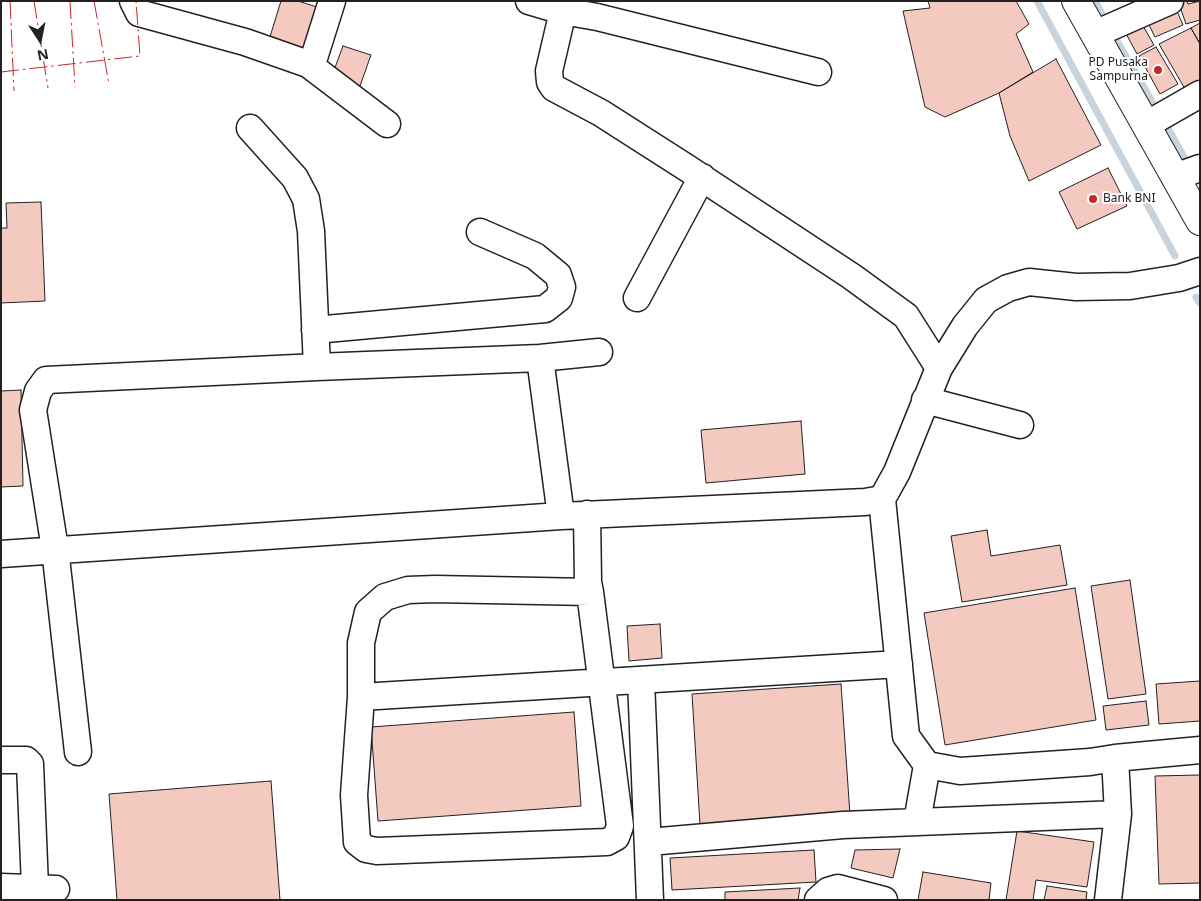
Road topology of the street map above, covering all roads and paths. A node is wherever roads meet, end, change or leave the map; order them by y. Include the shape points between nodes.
1 (133, 1) edge
2 (332, 1) edge
3 (529, 1) edge
4 (1076, 1) edge
5 (1170, 1) edge
6 (565, 6) edge
7 (1095, 34) junction
8 (308, 64) junction
9 (818, 72) dead end
10 (1200, 94) edge
11 (386, 124) dead end
12 (1146, 125) junction
13 (250, 128) dead end
14 (1188, 173) edge
15 (702, 177) junction
16 (1200, 221) edge
17 (480, 232) dead end
18 (1200, 271) edge
19 (638, 298) dead end
20 (315, 330) junction
21 (599, 352) dead end
22 (540, 358) junction
23 (317, 367) junction
24 (940, 368) junction
25 (925, 400) junction
26 (1020, 425) dead end
27 (882, 499) junction
28 (587, 514) junction
29 (561, 516) junction
30 (56, 549) junction
31 (1, 554) edge
32 (590, 592) junction
33 (899, 664) junction
34 (641, 680) junction
35 (602, 682) junction
36 (361, 696) junction
37 (1200, 750) edge
38 (78, 752) dead end
39 (1115, 758) junction
40 (1, 760) edge
41 (927, 765) junction
42 (1118, 814) junction
43 (918, 822) junction
44 (649, 842) junction
45 (1, 886) edge
46 (650, 900) edge
47 (818, 900) edge
48 (884, 900) edge
49 (1108, 900) edge

1 - 8 street via 139,12
2 - 8 street via 314,58
3 - 6 street
4 - 7 main road
5 - 7 street
6 - 9 street
6 - 15 street via 549,71 554,88 601,112
7 - 12 main road
8 - 11 street
10 - 12 street
12 - 14 main road
13 - 20 street via 294,178 306,198 311,230
14 - 16 main road
15 - 19 street
15 - 24 street via 906,316
17 - 20 street via 535,256 558,275 562,287 558,298 546,310
18 - 24 street via 1130,286 1076,287 1029,282 1008,288 986,300 965,326
20 - 23 street
21 - 22 street
22 - 23 street
22 - 29 street
23 - 30 street via 46,380 38,390 33,410
24 - 25 street
25 - 26 street
25 - 27 street via 897,472
27 - 28 street
27 - 33 street
28 - 29 street
28 - 32 street
29 - 30 street
30 - 31 street
30 - 38 street
32 - 35 street
32 - 36 street via 435,589 408,590 385,597 368,612 361,643
33 - 34 street
33 - 41 street via 906,736
34 - 35 street
34 - 44 street
35 - 36 street
35 - 36 street via 620,826 616,837 607,842 366,849 357,842 354,795
37 - 39 street
39 - 41 street via 960,771
39 - 42 street
40 - 45 street via 26,760 30,764 46,888
41 - 43 street
42 - 43 street
42 - 49 street
43 - 44 street via 843,825
44 - 46 street
47 - 48 street via 828,891 838,888

